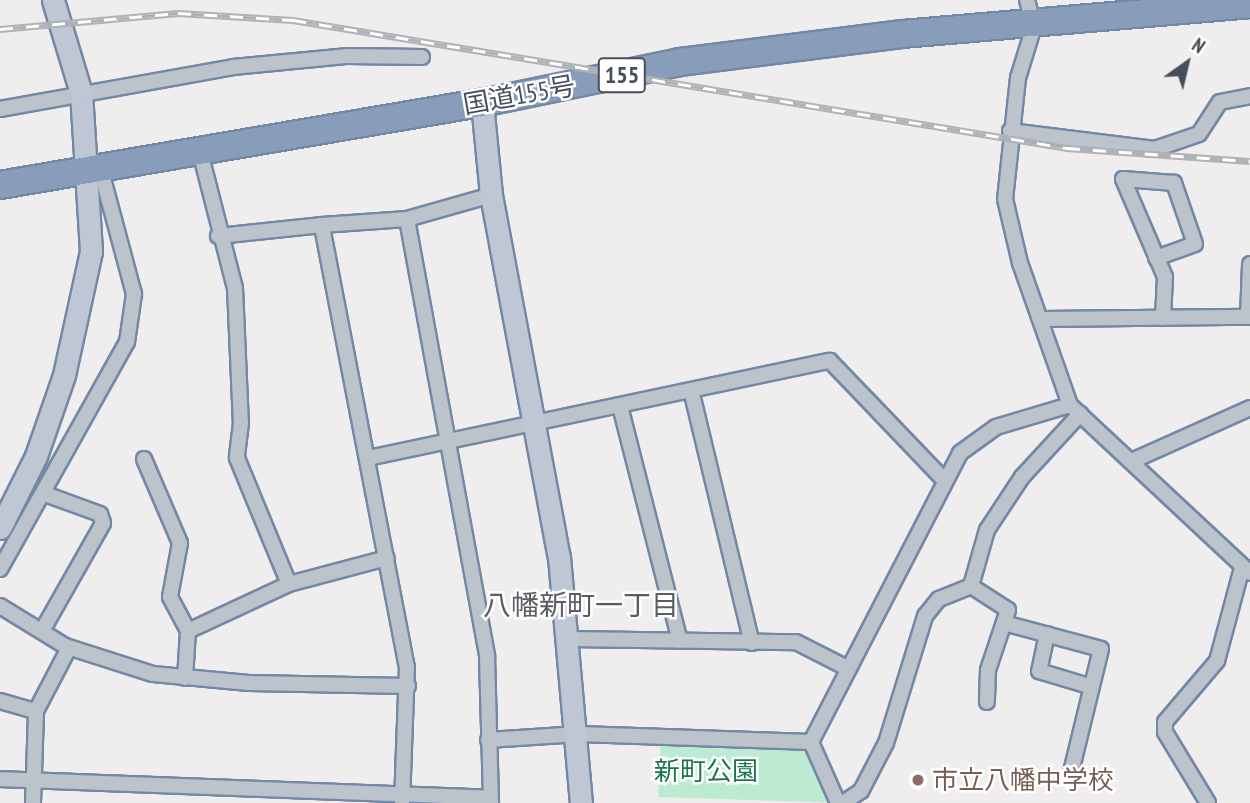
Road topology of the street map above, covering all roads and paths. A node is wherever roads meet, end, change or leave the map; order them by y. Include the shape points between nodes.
1 (53, 0) edge
2 (1027, 0) edge
3 (1250, 4) edge
4 (1031, 26) junction
5 (422, 57) dead end
6 (81, 93) junction
7 (1250, 96) edge
8 (482, 103) junction
9 (0, 108) edge
10 (1010, 131) junction
11 (199, 148) junction
12 (94, 168) junction
13 (0, 185) edge
14 (491, 195) junction
15 (407, 219) junction
16 (322, 225) junction
17 (218, 236) junction
18 (1156, 258) junction
19 (1250, 264) edge
20 (1249, 317) edge
21 (1163, 318) junction
22 (1043, 319) junction
23 (692, 394) junction
24 (1250, 408) edge
25 (1075, 409) junction
26 (621, 410) junction
27 (535, 426) junction
28 (451, 444) junction
29 (368, 458) junction
30 (144, 459) dead end
31 (1134, 460) junction
32 (944, 480) junction
33 (46, 494) junction
34 (0, 528) edge
35 (387, 558) junction
36 (0, 569) edge
37 (1246, 570) edge
38 (289, 584) junction
39 (971, 586) junction
40 (0, 606) edge
41 (1004, 623) junction
42 (42, 631) junction
43 (188, 631) junction
44 (1047, 634) junction
45 (569, 639) junction
46 (680, 641) junction
47 (752, 643) junction
48 (69, 648) junction
49 (849, 669) junction
50 (185, 678) junction
51 (408, 686) junction
52 (1092, 687) junction
53 (0, 701) edge
54 (987, 702) dead end
55 (36, 711) junction
56 (579, 734) junction
57 (488, 740) junction
58 (811, 742) junction
59 (1071, 772) dead end
60 (0, 779) edge
61 (34, 780) junction
62 (402, 799) edge
63 (491, 801) edge
64 (33, 803) edge
65 (581, 803) edge
66 (838, 803) edge
67 (843, 803) edge
68 (1208, 803) edge

1 - 6 street
2 - 4 street
3 - 4 highway, 国道155号 / 155
4 - 8 highway, 国道155号 / 155 via 902,34 680,62
4 - 10 street via 1032,47 1018,78
5 - 6 street via 348,56 233,67
6 - 9 street
6 - 12 street
7 - 10 street via 1220,102 1199,134 1155,149
8 - 11 highway, 国道155号 / 155
8 - 14 street
10 - 22 street via 1005,199 1020,263
11 - 12 highway, 国道155号 / 155
11 - 17 street
12 - 13 highway, 国道155号 / 155
12 - 33 street via 134,294 127,342
12 - 34 street via 90,251 64,375 36,456
14 - 15 street
14 - 27 street
15 - 16 street
15 - 28 street
16 - 17 street
16 - 29 street
17 - 38 street via 235,288 241,423 237,458
18 - 18 street via 1133,201 1123,179 1174,183 1195,244
18 - 21 street via 1164,277
19 - 20 street
20 - 21 street
21 - 22 street
22 - 25 street
23 - 26 street
23 - 32 street via 830,361
23 - 47 street
24 - 31 street
25 - 31 street
25 - 32 street via 996,427 960,453
25 - 39 street via 987,530
26 - 27 street
26 - 46 street
27 - 28 street
27 - 45 street
28 - 29 street
28 - 57 street via 487,657
29 - 35 street
30 - 43 street via 180,543 170,597
31 - 37 street
32 - 49 street
33 - 36 street
33 - 42 street via 100,514 103,523
35 - 38 street
35 - 51 street
37 - 68 street via 1217,661 1166,722 1165,732
38 - 43 street
39 - 41 street via 1008,610
39 - 67 street via 939,600 925,616 886,743 861,791
40 - 42 street
41 - 44 street
41 - 54 street via 988,670
42 - 48 street
43 - 50 street
44 - 52 street via 1039,671
44 - 52 street via 1101,649
45 - 46 street
45 - 56 street
46 - 47 street
47 - 49 street via 796,642
48 - 50 street
48 - 55 street
49 - 58 street
50 - 51 street
51 - 62 street
52 - 59 street
53 - 55 street
55 - 61 street
56 - 57 street
56 - 58 street
56 - 65 street
57 - 63 street
58 - 66 street
60 - 61 street
61 - 62 street
61 - 64 street
62 - 63 street

